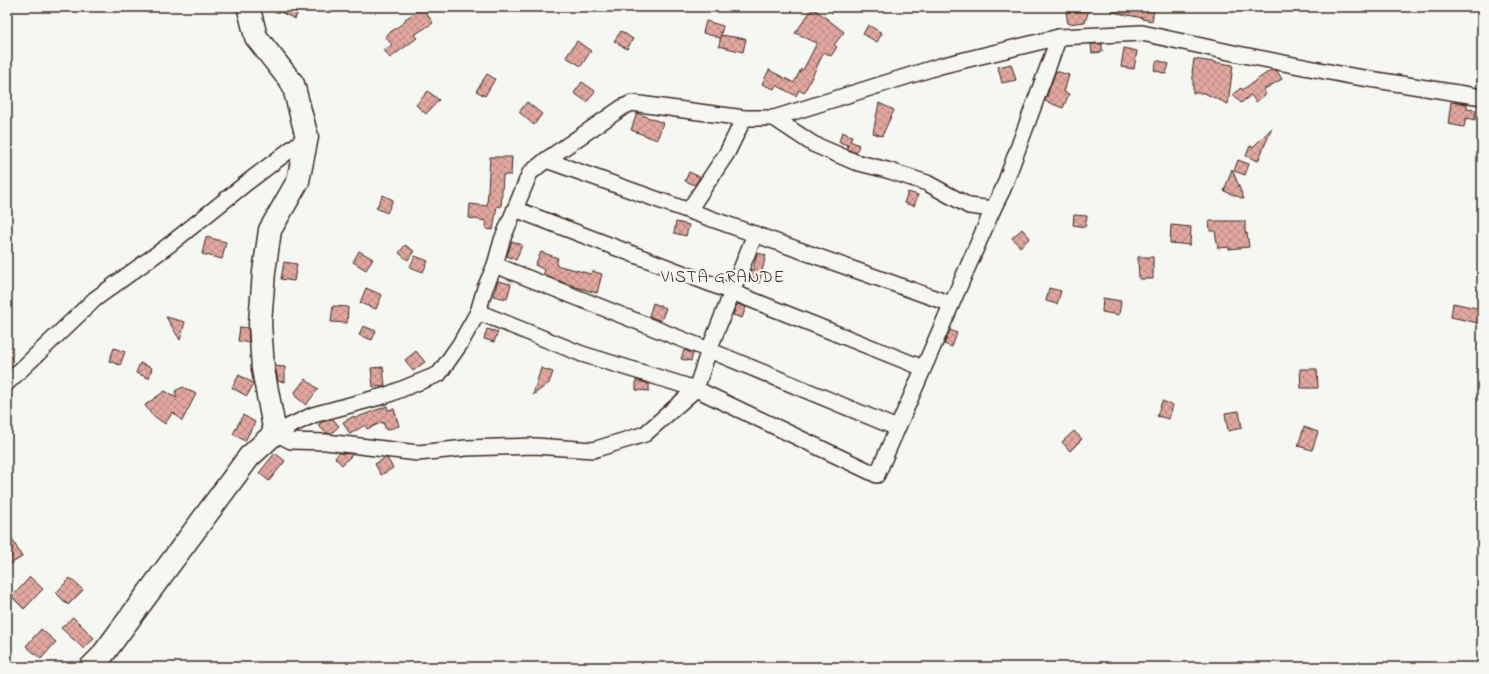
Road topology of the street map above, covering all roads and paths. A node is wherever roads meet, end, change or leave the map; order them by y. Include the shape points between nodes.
1 (249, 7) edge
2 (1059, 37) junction
3 (1482, 98) edge
4 (744, 118) junction
5 (774, 118) junction
6 (307, 137) junction
7 (546, 160) junction
8 (515, 209) junction
9 (992, 209) junction
10 (689, 210) junction
11 (755, 234) junction
12 (495, 265) junction
13 (732, 292) junction
14 (951, 304) junction
15 (478, 312) junction
16 (709, 350) junction
17 (923, 368) junction
18 (7, 383) edge
19 (696, 389) junction
20 (897, 428) junction
21 (275, 433) junction
22 (91, 667) edge

1 - 6 street via 256,37 293,84
2 - 3 street via 1142,33 1345,75
2 - 5 street via 940,66
2 - 9 street via 1003,189
4 - 5 street
4 - 7 street via 632,102
4 - 10 street via 727,153
5 - 9 street via 813,144 855,162 927,183 969,206
6 - 18 street via 169,245 95,299
6 - 21 street via 298,180 270,230 264,272 260,323 263,369
7 - 8 street via 530,173
7 - 10 street
8 - 12 street
8 - 13 street
9 - 14 street
10 - 11 street
11 - 13 street
11 - 14 street
12 - 15 street
12 - 16 street
13 - 16 street
13 - 17 street
14 - 17 street
15 - 19 street via 582,354
15 - 21 street via 439,374 387,395 313,415
16 - 19 street
16 - 20 street
17 - 20 street
19 - 20 street via 877,476
19 - 21 street via 645,434 593,450 536,446 466,448 418,453 326,442 291,441
21 - 22 street via 249,457

